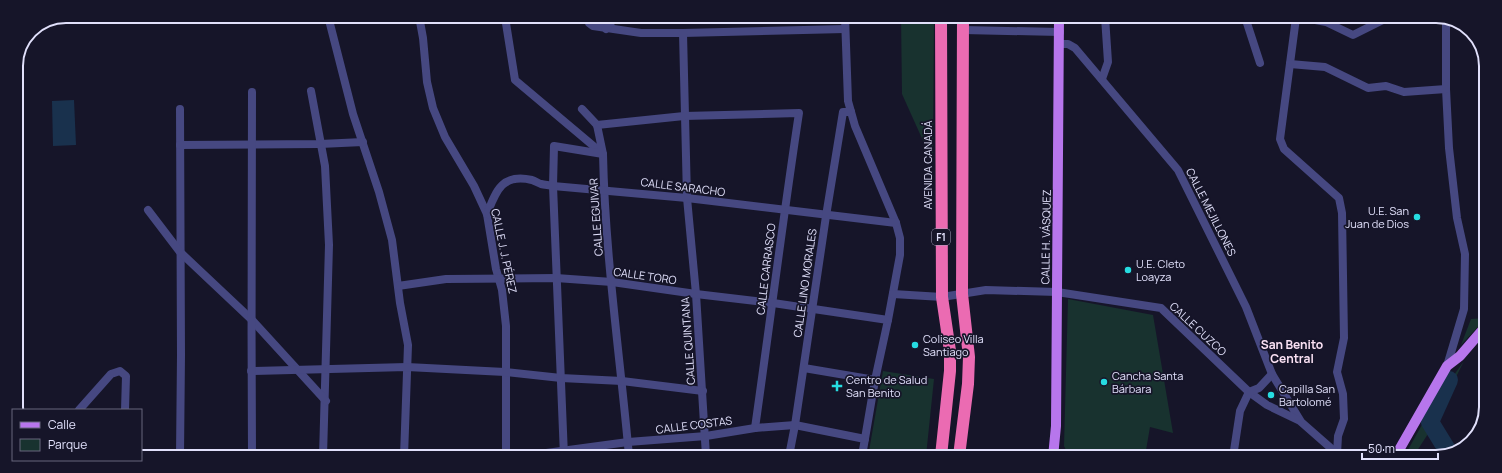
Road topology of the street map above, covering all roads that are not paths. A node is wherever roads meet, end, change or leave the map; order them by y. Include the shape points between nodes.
1 (330, 23) edge
2 (420, 23) edge
3 (506, 23) edge
4 (589, 23) edge
5 (610, 23) edge
6 (845, 23) edge
7 (941, 23) edge
8 (964, 23) edge
9 (1059, 23) edge
10 (1105, 23) edge
11 (1247, 23) edge
12 (1295, 23) edge
13 (1328, 23) edge
14 (1378, 23) edge
15 (1446, 24) edge
16 (606, 29) junction
17 (845, 29) junction
18 (963, 30) junction
19 (1060, 32) junction
20 (683, 33) junction
21 (1060, 44) junction
22 (1260, 63) dead end
23 (1290, 64) junction
24 (1102, 79) junction
25 (1446, 89) junction
26 (311, 91) dead end
27 (252, 92) dead end
28 (180, 109) dead end
29 (582, 109) dead end
30 (847, 112) junction
31 (684, 116) junction
32 (597, 125) junction
33 (363, 142) junction
34 (252, 144) junction
35 (320, 144) junction
36 (180, 145) junction
37 (603, 154) junction
38 (553, 186) junction
39 (604, 189) junction
40 (687, 198) junction
41 (148, 210) dead end
42 (784, 211) junction
43 (487, 214) junction
44 (826, 216) junction
45 (896, 223) junction
46 (180, 252) junction
47 (499, 278) junction
48 (556, 278) junction
49 (612, 282) junction
50 (398, 286) junction
51 (1057, 292) junction
52 (696, 294) junction
53 (893, 294) junction
54 (962, 294) junction
55 (942, 297) junction
56 (773, 304) junction
57 (813, 309) junction
58 (251, 319) junction
59 (888, 320) junction
60 (1479, 334) edge
61 (1447, 366) junction
62 (407, 367) junction
63 (804, 368) junction
64 (327, 369) junction
65 (297, 370) junction
66 (251, 371) junction
67 (505, 372) junction
68 (1272, 374) junction
69 (561, 378) junction
70 (874, 380) junction
71 (622, 382) junction
72 (703, 391) junction
73 (1249, 392) junction
74 (326, 401) junction
75 (81, 409) edge
76 (125, 409) edge
77 (1300, 421) junction
78 (796, 425) junction
79 (755, 428) junction
80 (706, 436) junction
81 (865, 439) junction
82 (628, 442) junction
83 (180, 450) edge
84 (252, 450) edge
85 (323, 450) edge
86 (404, 450) edge
87 (506, 450) edge
88 (564, 450) edge
89 (581, 450) edge
90 (629, 450) edge
91 (706, 450) edge
92 (790, 450) edge
93 (863, 450) edge
94 (942, 450) edge
95 (960, 450) edge
96 (1054, 450) edge
97 (1234, 450) edge
98 (1332, 450) edge
99 (1339, 450) edge
100 (1399, 450) edge

1 - 33 street via 353,114
2 - 43 street, CALLE J. J. PÉREZ via 427,82 433,108 445,137
3 - 37 street via 515,80
4 - 16 street
5 - 16 street
6 - 17 street
7 - 55 highway, AVENIDA CANADÁ / F1
8 - 18 highway, F1
9 - 19 main road, CALLE H. VÁSQUEZ
10 - 24 street via 1108,62
11 - 22 street
12 - 23 street
13 - 14 street via 1353,36
15 - 25 street
16 - 20 street via 641,33
17 - 20 street
17 - 30 street
18 - 19 street
18 - 54 highway, F1
19 - 21 main road, CALLE H. VÁSQUEZ
20 - 31 street, CALLE QUINTANA
21 - 24 street, CALLE MEJILLONES via 1068,44 1075,48
21 - 51 main road, CALLE H. VÁSQUEZ
23 - 25 street via 1325,67 1368,88 1386,86 1404,92
23 - 99 street via 1280,139 1284,149 1339,198 1342,212 1344,338 1337,372 1343,394 1344,419 1338,436
24 - 68 street, CALLE MEJILLONES via 1178,170 1246,307
25 - 61 street via 1451,176 1465,254 1464,309
26 - 35 street
27 - 34 street
28 - 36 street
29 - 32 street
30 - 44 street, CALLE LINO MORALES
30 - 45 street
31 - 32 street
31 - 40 street, CALLE QUINTANA
31 - 42 street, CALLE CARRASCO via 799,113
32 - 37 street, CALLE EGUIVAR
33 - 35 street
33 - 50 street via 392,240
34 - 35 street
34 - 36 street
34 - 58 street
35 - 64 street via 325,166 329,245
36 - 46 street
37 - 38 street via 554,146
37 - 39 street, CALLE EGUIVAR
38 - 39 street, CALLE SARACHO
38 - 43 street, CALLE SARACHO via 520,178 508,180 498,188
38 - 48 street
39 - 40 street, CALLE SARACHO
39 - 49 street, CALLE EGUIVAR
40 - 42 street, CALLE SARACHO
40 - 52 street, CALLE QUINTANA
41 - 46 street
42 - 44 street, CALLE SARACHO
42 - 56 street, CALLE CARRASCO
43 - 47 street, CALLE J. J. PÉREZ
44 - 45 street, CALLE SARACHO
44 - 57 street, CALLE LINO MORALES
45 - 53 street via 900,238 900,255
46 - 58 street
46 - 83 street
47 - 48 street, CALLE TORO
47 - 50 street, CALLE TORO via 446,279
47 - 67 street, CALLE J. J. PÉREZ via 506,326
48 - 49 street, CALLE TORO
48 - 69 street
49 - 52 street, CALLE TORO
49 - 71 street, CALLE EGUIVAR
50 - 62 street via 408,345
51 - 54 street, CALLE CUZCO via 986,290
51 - 73 street, CALLE CUZCO via 1161,308
51 - 96 main road, CALLE H. VÁSQUEZ
52 - 56 street, CALLE TORO
52 - 72 street, CALLE QUINTANA
53 - 55 street
53 - 59 street
54 - 55 street
54 - 95 highway, F1 via 969,358
55 - 94 highway, AVENIDA CANADÁ / F1 via 950,351 950,371
56 - 57 street, CALLE TORO
56 - 79 street, CALLE CARRASCO
57 - 59 street, CALLE TORO
57 - 63 street, CALLE LINO MORALES
58 - 65 street
58 - 66 street
59 - 70 street
60 - 61 main road via 1460,356
61 - 100 main road
62 - 64 street
62 - 67 street
62 - 86 street
63 - 70 street
63 - 78 street, CALLE LINO MORALES
64 - 65 street
64 - 74 street
65 - 66 street
65 - 74 street
66 - 84 street
67 - 69 street
67 - 87 street, CALLE J. J. PÉREZ
68 - 73 street via 1259,388
68 - 77 street, CALLE MEJILLONES
69 - 71 street
69 - 88 street
70 - 81 street
71 - 72 street
71 - 82 street, CALLE EGUIVAR
72 - 80 street, CALLE QUINTANA
73 - 77 street, CALLE CUZCO via 1267,405
73 - 97 street via 1240,411
74 - 85 street
75 - 76 street via 111,374 120,371 126,376
77 - 98 street, CALLE CUZCO
78 - 79 street, CALLE COSTAS
78 - 81 street, CALLE COSTAS
78 - 92 street, CALLE LINO MORALES
79 - 80 street, CALLE COSTAS
80 - 82 street, CALLE COSTAS
80 - 91 street, CALLE QUINTANA
81 - 93 street
82 - 89 street, CALLE COSTAS
82 - 90 street, CALLE EGUIVAR

